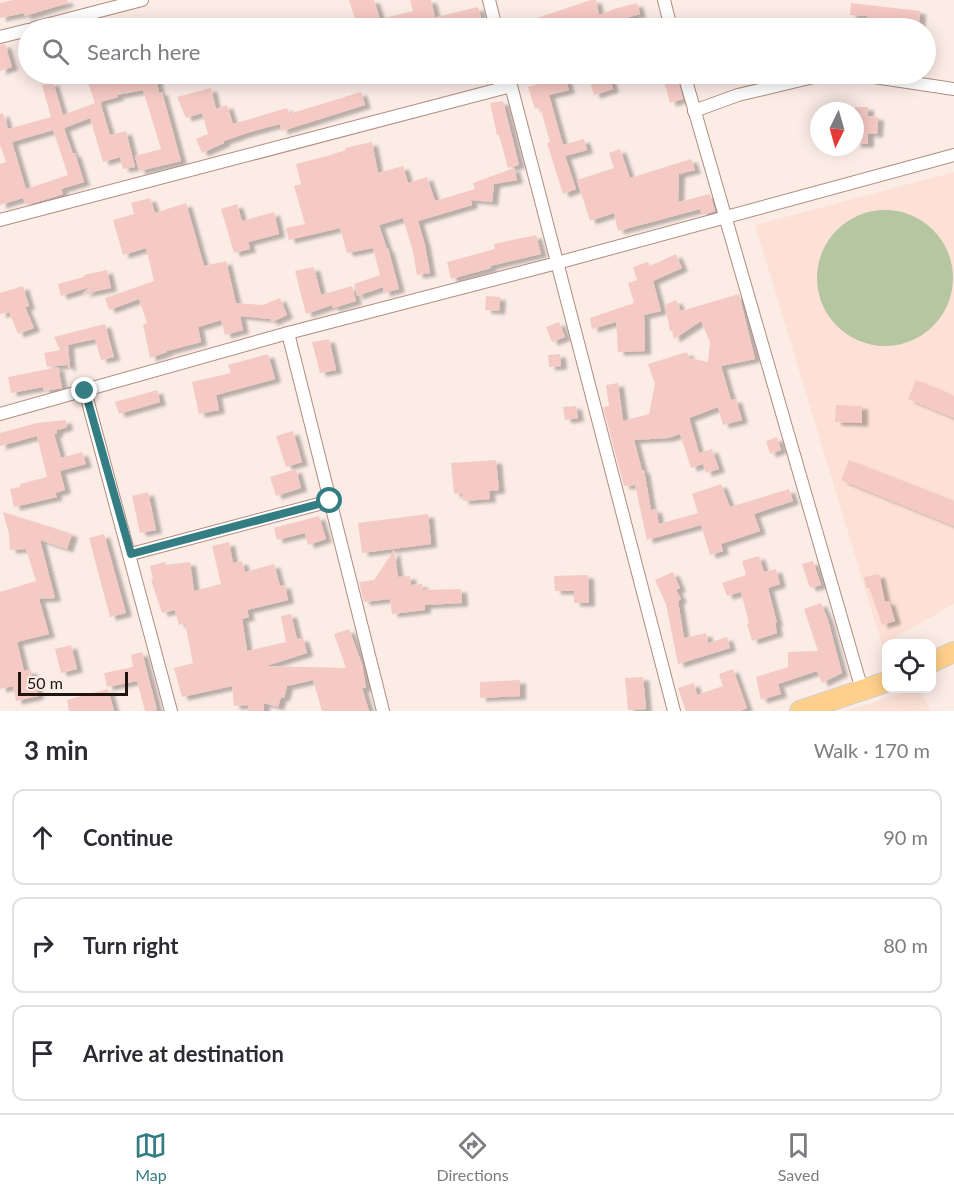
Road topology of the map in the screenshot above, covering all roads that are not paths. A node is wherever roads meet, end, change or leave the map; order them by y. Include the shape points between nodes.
1 (489, 0) edge
2 (664, 0) edge
3 (138, 1) edge
4 (73, 18) edge
5 (494, 18) edge
6 (668, 18) edge
7 (18, 33) edge
8 (0, 38) edge
9 (494, 84) edge
10 (510, 84) edge
11 (687, 84) edge
12 (784, 84) edge
13 (921, 84) edge
14 (954, 89) edge
15 (694, 111) junction
16 (954, 155) edge
17 (725, 218) junction
18 (0, 220) edge
19 (557, 263) junction
20 (288, 333) junction
21 (85, 391) junction
22 (0, 414) edge
23 (330, 501) junction
24 (131, 554) junction
25 (954, 652) edge
26 (936, 660) edge
27 (882, 683) edge
28 (862, 690) junction
29 (171, 711) edge
30 (382, 711) edge
31 (674, 711) edge
32 (800, 711) edge

1 - 5 street
2 - 6 street
3 - 4 street
7 - 8 street
9 - 18 street
10 - 19 street
11 - 15 street
12 - 15 street
13 - 14 street
15 - 17 street
16 - 17 street
17 - 19 street
17 - 28 street
19 - 20 street
19 - 31 street
20 - 21 street
20 - 23 street
21 - 22 street
21 - 24 street
23 - 24 street
23 - 30 street
24 - 29 street
25 - 26 main road
27 - 28 main road
28 - 32 main road

